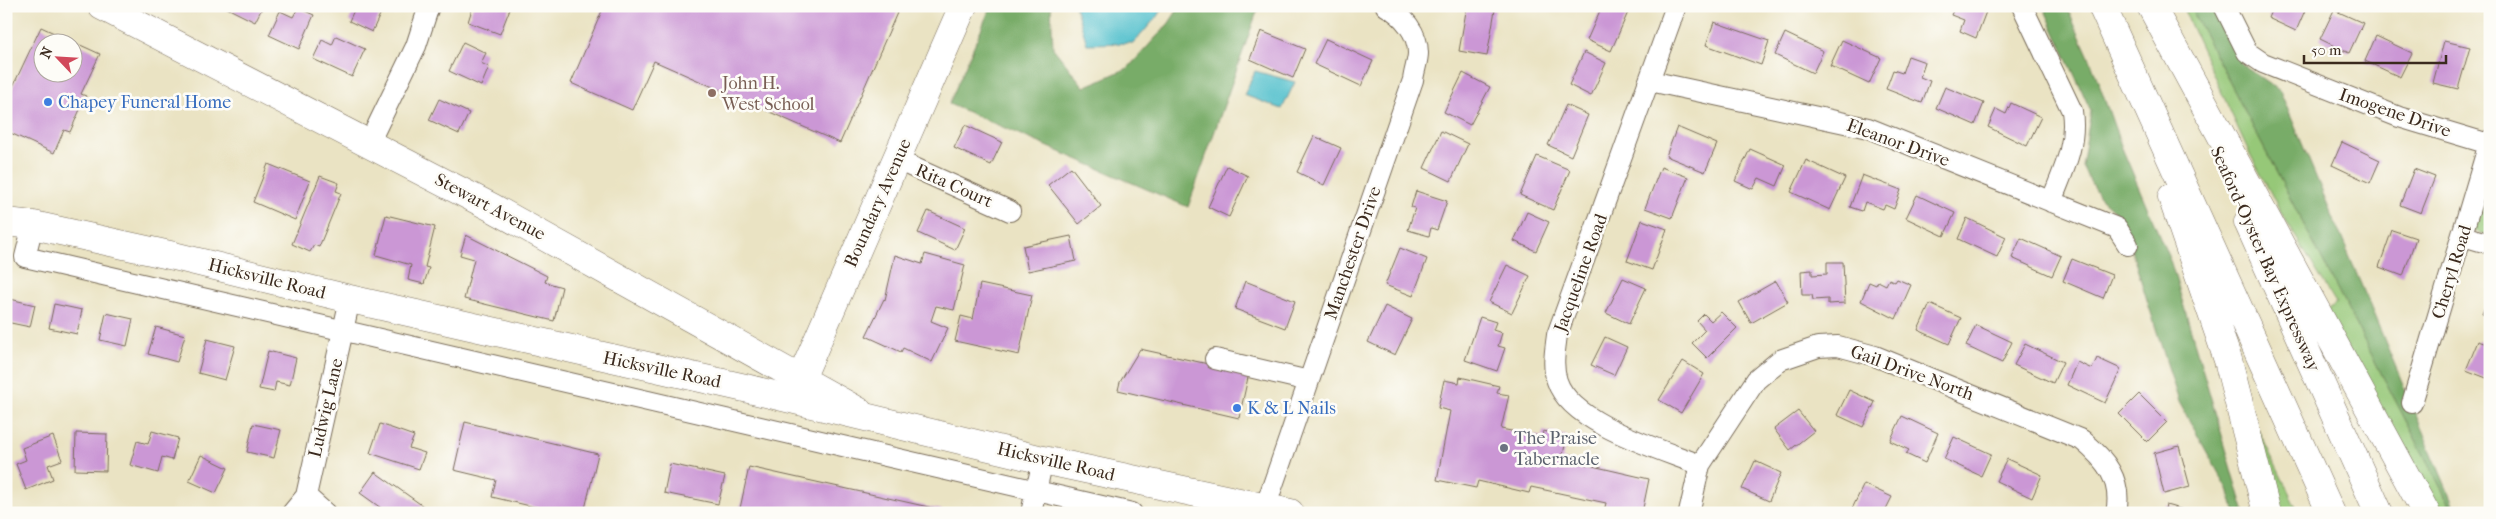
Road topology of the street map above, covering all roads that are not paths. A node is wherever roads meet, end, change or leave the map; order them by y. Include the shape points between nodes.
1 (102, 6) edge
2 (429, 6) edge
3 (963, 6) edge
4 (1386, 6) edge
5 (1676, 6) edge
6 (2022, 6) edge
7 (2101, 6) edge
8 (2150, 6) edge
9 (2224, 6) edge
10 (1650, 81) junction
11 (2489, 142) edge
12 (369, 143) junction
13 (898, 160) junction
14 (2052, 202) junction
15 (1010, 211) dead end
16 (6, 222) edge
17 (33, 226) junction
18 (2463, 236) junction
19 (2490, 244) edge
20 (2128, 245) dead end
21 (350, 299) junction
22 (344, 330) junction
23 (1215, 359) dead end
24 (1309, 380) junction
25 (796, 390) junction
26 (2412, 403) dead end
27 (1043, 460) junction
28 (1700, 465) junction
29 (1036, 492) junction
30 (306, 496) junction
31 (1278, 510) edge
32 (292, 513) edge
33 (325, 513) edge
34 (1031, 513) edge
35 (1132, 513) edge
36 (1689, 513) edge
37 (2116, 513) edge
38 (2267, 513) edge
39 (2332, 513) edge
40 (2379, 513) edge
41 (2426, 513) edge

1 - 12 main road, Stewart Avenue
2 - 12 street via 416,46
3 - 13 main road, Boundary Avenue
4 - 24 street, Manchester Drive via 1397,12 1414,34 1418,52 1413,80
5 - 10 street, Jacqueline Road
6 - 14 street via 2072,111 2075,130
7 - 38 main road via 2228,360
7 - 39 main road
8 - 40 main road, Seaford-Oyster Bay Expressway
8 - 41 main road
9 - 11 street, Imogene Drive via 2247,52 2263,63 2399,117
10 - 14 street, Eleanor Drive via 1868,128
10 - 28 street, Jacqueline Road via 1558,335 1554,373 1568,399 1586,417
11 - 18 street, Cheryl Road
12 - 25 main road, Stewart Avenue via 493,208
13 - 15 street, Rita Court
13 - 25 main road, Boundary Avenue
14 - 20 street, Eleanor Drive via 2117,228
16 - 17 main road, Hicksville Road
17 - 21 main road, Hicksville Road
17 - 22 street, Hicksville Road via 25,257
18 - 19 street
18 - 26 street, Cheryl Road
21 - 22 street, Ludwig Lane
21 - 25 main road, Hicksville Road
22 - 29 street, Hicksville Road
22 - 30 street, Ludwig Lane
23 - 24 street
24 - 31 street, Manchester Drive
25 - 27 main road, Hicksville Road via 872,419
27 - 29 street
27 - 31 main road, Hicksville Road
28 - 36 street, Gail Drive North
28 - 37 street, Gail Drive North via 1756,380 1780,360 1818,347 1838,346 1876,356 2082,440 2101,456 2113,476 2117,492
29 - 34 street
29 - 35 street, Hicksville Road
30 - 32 street, Ludwig Lane
30 - 33 street

